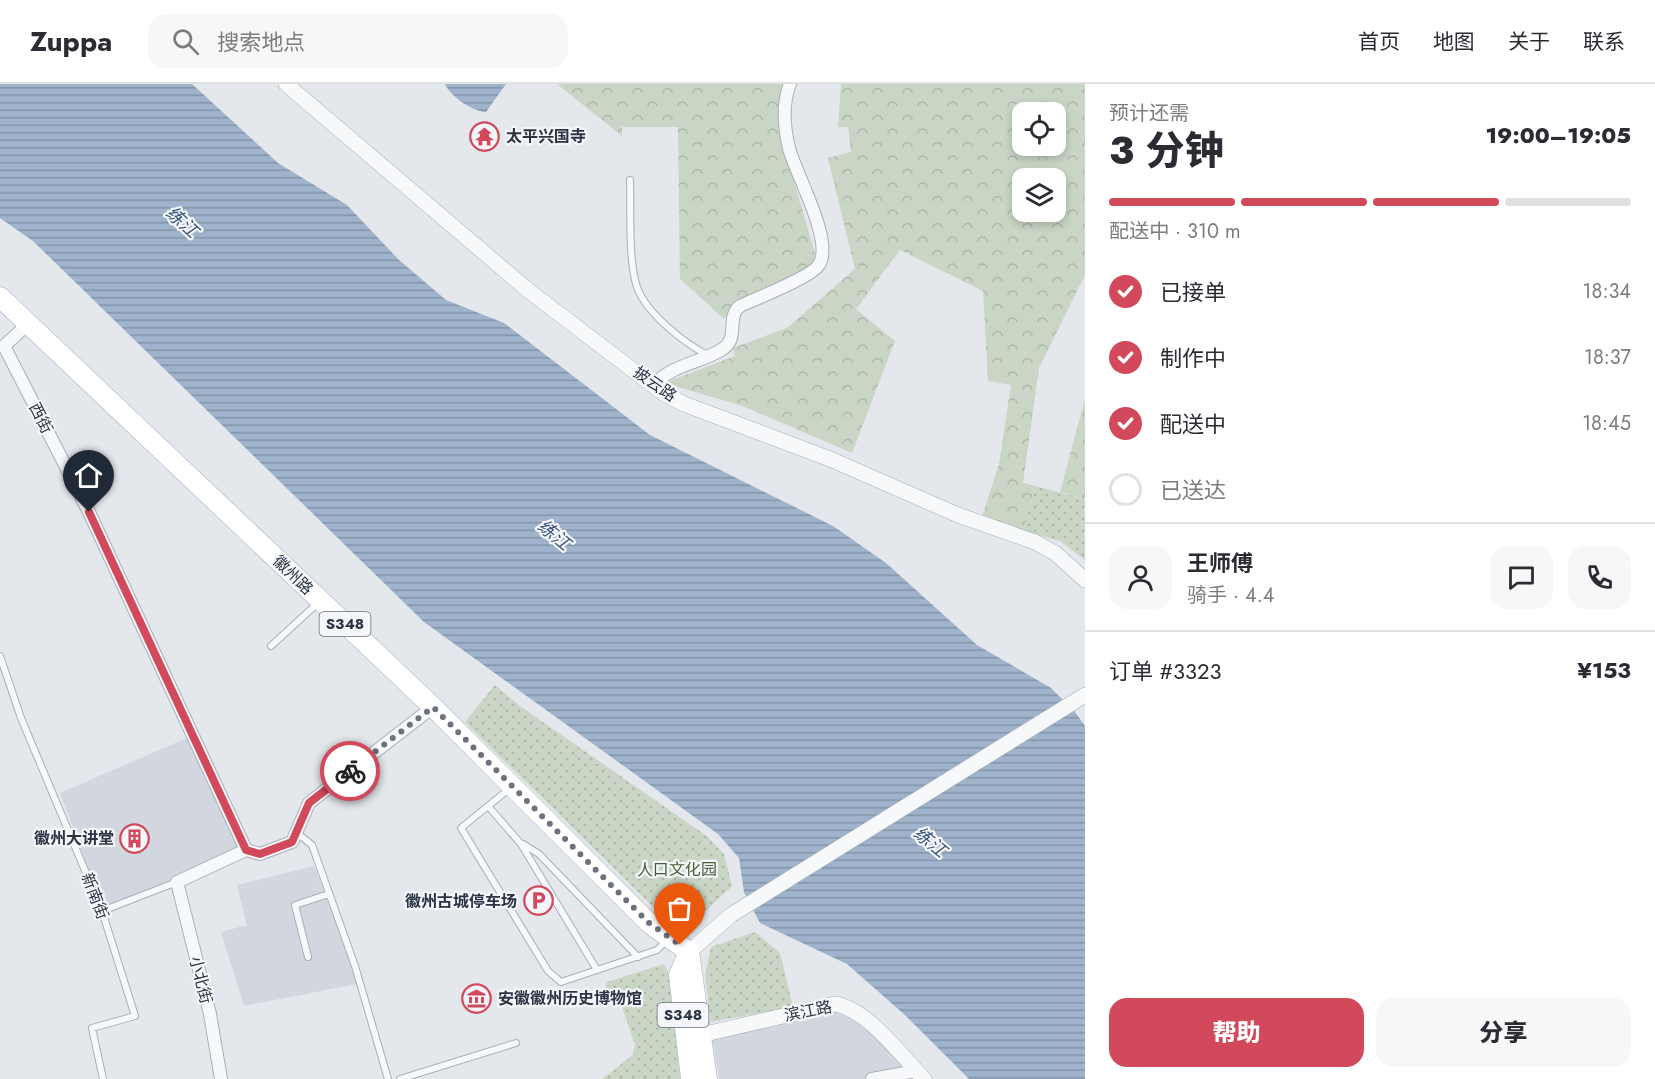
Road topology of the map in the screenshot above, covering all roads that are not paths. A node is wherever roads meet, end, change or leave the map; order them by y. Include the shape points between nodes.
1 (286, 84) edge
2 (790, 84) edge
3 (630, 180) dead end
4 (0, 297) edge
5 (29, 323) junction
6 (2, 347) edge
7 (707, 355) junction
8 (653, 386) junction
9 (1085, 580) edge
10 (321, 601) junction
11 (271, 646) dead end
12 (0, 656) edge
13 (1085, 695) edge
14 (433, 707) junction
15 (513, 786) junction
16 (488, 806) junction
17 (298, 834) junction
18 (521, 844) junction
19 (246, 850) junction
20 (177, 882) junction
21 (329, 894) junction
22 (102, 911) junction
23 (670, 938) junction
24 (689, 952) junction
25 (308, 957) dead end
26 (638, 957) junction
27 (597, 970) junction
28 (701, 1035) junction
29 (516, 1044) dead end
30 (920, 1075) edge
31 (103, 1079) edge
32 (221, 1079) edge
33 (388, 1079) edge
34 (400, 1079) edge
35 (691, 1079) edge
36 (706, 1079) edge
37 (872, 1079) edge

1 - 8 street, 披云路 via 529,291
2 - 7 street via 785,97 789,150 798,166 823,244 822,260 811,272 737,308 732,316 730,340 724,348
3 - 7 lane via 634,275 639,293 677,336
4 - 5 main road, 徽州路 / S348
5 - 6 street, 西街
5 - 10 main road, 徽州路 / S348
6 - 19 street, 西街 via 89,512
7 - 8 street via 673,368
8 - 9 street, 披云路 via 684,404 830,459 958,515 1035,542
10 - 11 lane
10 - 14 main road, 徽州路 / S348
12 - 22 lane, 新南街 via 21,718
13 - 24 street via 731,915
14 - 15 main road, 徽州路 / S348
14 - 17 street via 309,803
15 - 16 lane
15 - 23 main road, 徽州路 / S348 via 649,923
16 - 18 lane
16 - 27 lane via 461,828 548,971 561,982
17 - 19 street via 292,842 260,854
17 - 21 lane via 312,845
18 - 26 lane via 539,855
18 - 27 lane
19 - 20 street
20 - 22 lane
20 - 32 street, 小北街 via 210,1014
21 - 25 lane via 295,905
21 - 33 lane
22 - 31 lane, 新南街 via 135,1016 92,1028
23 - 24 main road, 徽州路 / S348
23 - 26 lane via 657,950
24 - 28 main road, S348
24 - 35 main road, S348 via 679,975
26 - 27 lane
28 - 30 street, 滨江路 via 842,1005 869,1022
28 - 36 main road, S348
29 - 34 lane
30 - 37 street

